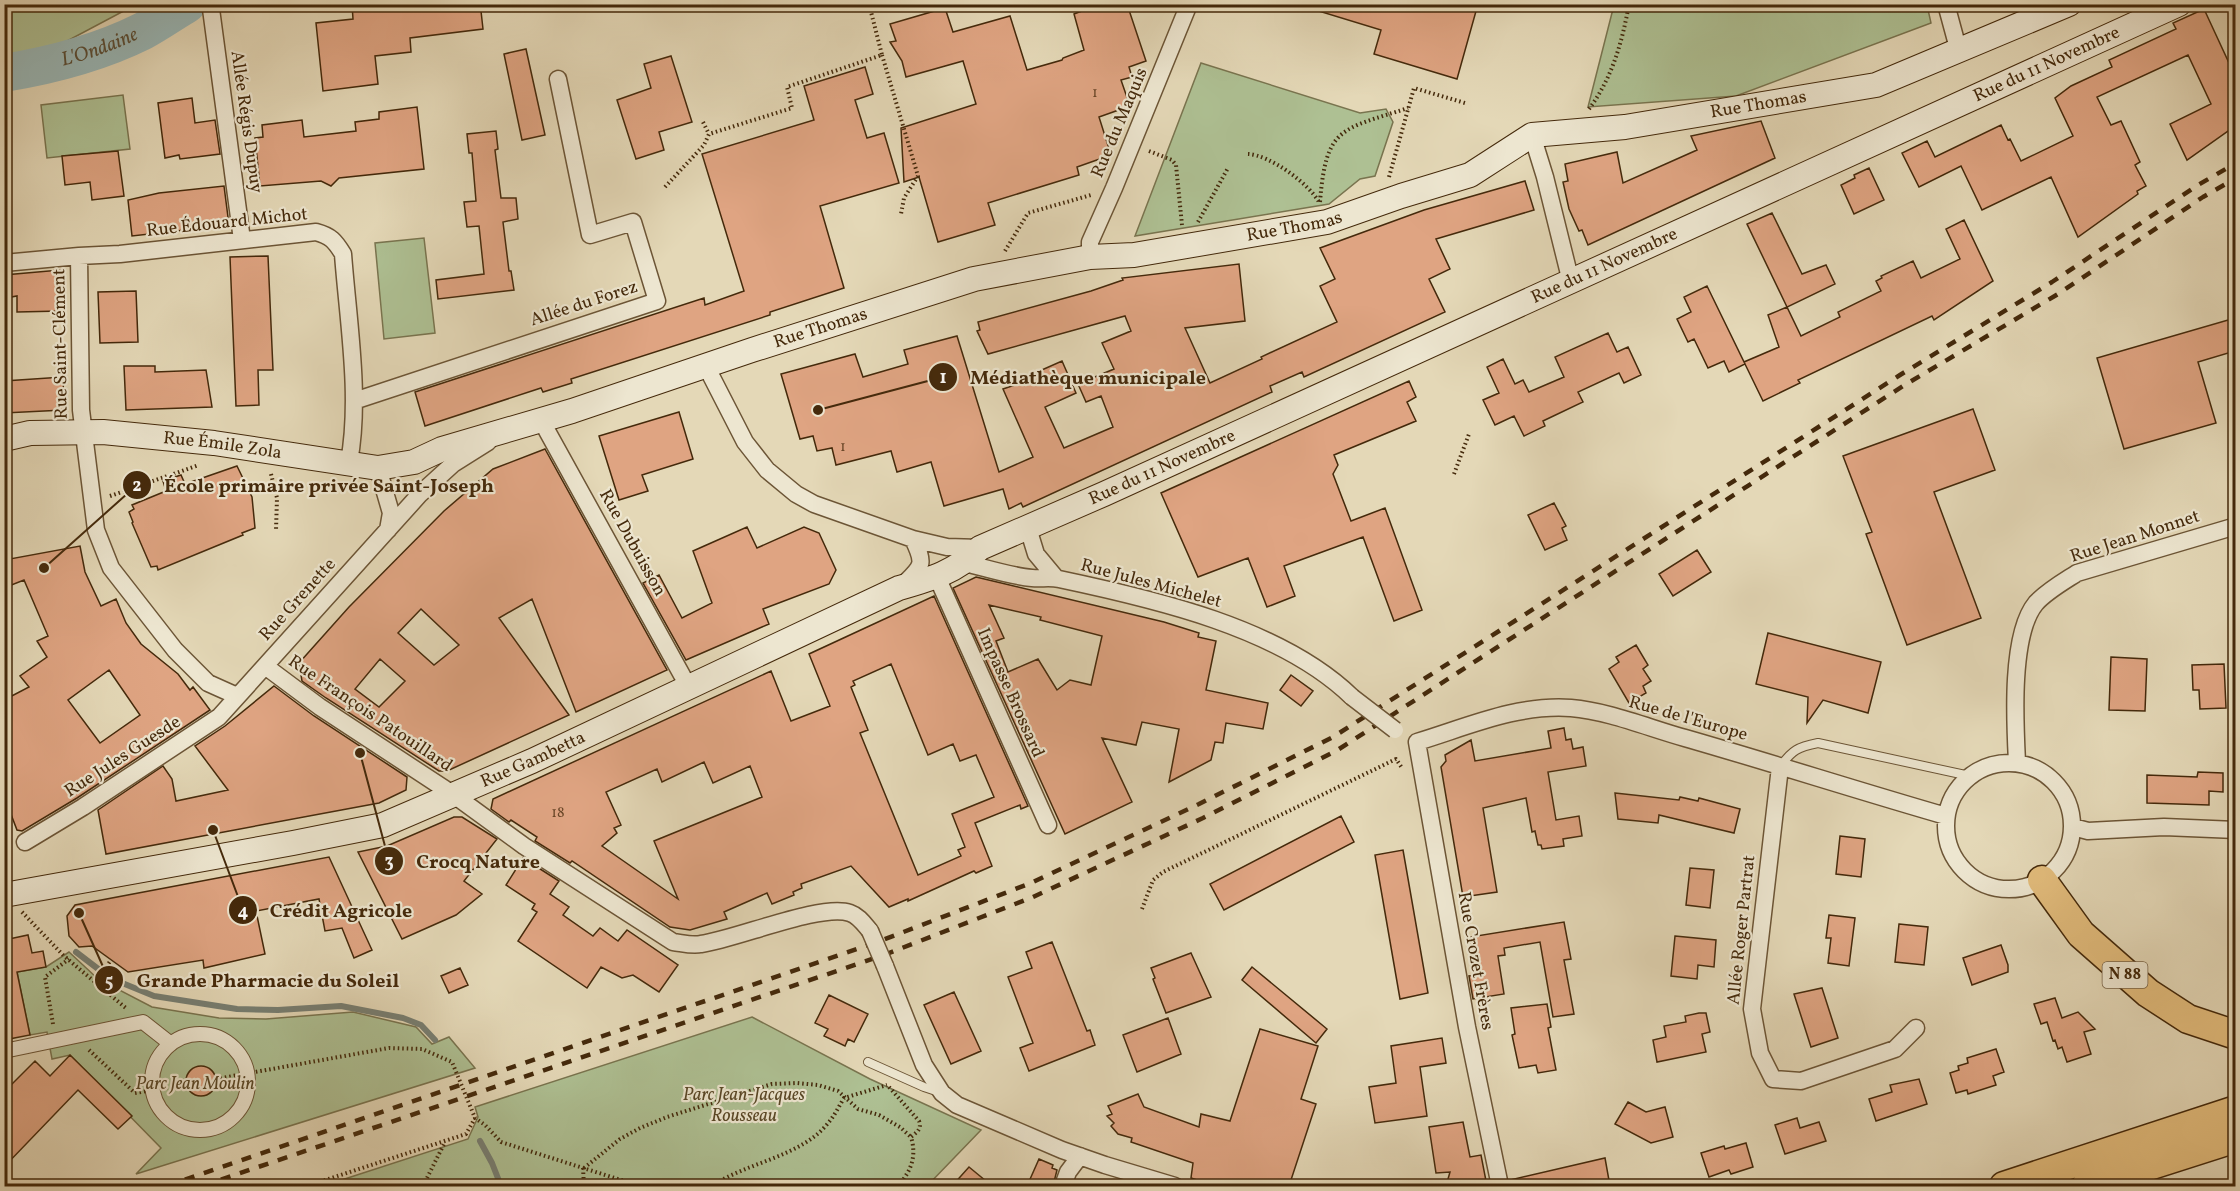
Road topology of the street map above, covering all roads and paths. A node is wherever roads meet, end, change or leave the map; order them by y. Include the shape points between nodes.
1 (869, 4) edge
2 (1189, 4) edge
3 (1629, 4) edge
4 (1946, 4) edge
5 (2069, 4) edge
6 (2179, 4) edge
7 (211, 9) dead end
8 (1959, 52) junction
9 (882, 55) junction
10 (558, 79) dead end
11 (1465, 102) dead end
12 (1408, 108) junction
13 (703, 122) dead end
14 (1572, 131) junction
15 (709, 135) junction
16 (1532, 135) junction
17 (1132, 144) junction
18 (1248, 154) dead end
19 (1228, 168) dead end
20 (665, 187) dead end
21 (1381, 204) junction
22 (1323, 212) junction
23 (901, 214) dead end
24 (242, 240) junction
25 (1184, 247) junction
26 (79, 256) junction
27 (1090, 257) junction
28 (4, 263) edge
29 (1571, 282) junction
30 (706, 366) junction
31 (354, 401) junction
32 (541, 420) junction
33 (506, 430) junction
34 (83, 432) junction
35 (1469, 434) dead end
36 (4, 439) edge
37 (249, 448) junction
38 (349, 462) junction
39 (204, 463) dead end
40 (378, 468) junction
41 (1454, 474) dead end
42 (92, 502) junction
43 (2235, 526) edge
44 (1028, 528) junction
45 (276, 530) dead end
46 (388, 530) junction
47 (914, 539) junction
48 (972, 555) junction
49 (937, 577) junction
50 (1056, 578) junction
51 (899, 588) junction
52 (265, 666) junction
53 (688, 686) junction
54 (237, 696) junction
55 (1417, 742) junction
56 (2017, 762) junction
57 (1780, 767) junction
58 (1422, 774) junction
59 (1970, 776) junction
60 (454, 795) junction
61 (1946, 816) junction
62 (1048, 825) dead end
63 (2073, 827) junction
64 (2235, 830) edge
65 (25, 842) dead end
66 (2042, 880) junction
67 (5, 895) edge
68 (1143, 909) dead end
69 (69, 959) junction
70 (111, 960) dead end
71 (96, 982) junction
72 (143, 1022) junction
73 (1917, 1028) dead end
74 (2235, 1035) edge
75 (76, 1037) junction
76 (56, 1041) junction
77 (171, 1044) junction
78 (4, 1051) edge
79 (868, 1062) dead end
80 (247, 1073) junction
81 (893, 1073) junction
82 (216, 1079) dead end
83 (187, 1084) dead end
84 (888, 1085) junction
85 (152, 1089) junction
86 (942, 1093) junction
87 (844, 1098) junction
88 (2235, 1110) edge
89 (475, 1118) junction
90 (911, 1137) junction
91 (2230, 1139) edge
92 (445, 1143) junction
93 (1080, 1156) junction
94 (584, 1168) junction
95 (307, 1186) edge
96 (423, 1186) edge
97 (584, 1186) edge
98 (640, 1186) edge
99 (712, 1186) edge
100 (898, 1186) edge
101 (1064, 1186) edge
102 (1175, 1186) edge
103 (1500, 1186) edge
104 (2004, 1186) edge
105 (2086, 1186) edge
106 (2144, 1186) edge

1 - 9 path
2 - 17 street, Rue du Maquis
3 - 14 path via 1616,62 1597,98
4 - 8 street
5 - 8 main road, Rue Thomas
6 - 29 main road, Rue du 11 Novembre
7 - 24 street, Allée Régis Dupuy
8 - 14 main road, Rue Thomas via 1876,85 1625,127
9 - 15 path via 786,87 792,108
9 - 23 path via 918,176 904,198
10 - 31 street, Allée du Forez via 590,235 633,222 657,301
11 - 12 path via 1414,88
12 - 21 path
12 - 22 path via 1340,133 1325,162
13 - 15 path
14 - 16 main road, Rue Thomas
15 - 20 path
16 - 21 main road, Rue Thomas via 1470,175
16 - 29 street
17 - 25 path via 1176,165
17 - 27 street, Rue du Maquis via 1090,242
18 - 22 path via 1259,154 1314,192
19 - 25 path
21 - 22 main road, Rue Thomas
22 - 25 main road, Rue Thomas
24 - 26 street, Rue Édouard Michot
24 - 31 street, Rue Édouard Michot via 316,232 335,240 343,254
25 - 27 main road, Rue Thomas
26 - 28 street, Rue Édouard Michot
26 - 34 street, Rue Saint-Clément
27 - 30 main road, Rue Thomas via 974,279
29 - 44 main road, Rue du 11 Novembre
30 - 32 main road, Rue Thomas
30 - 47 street, Rue Jules Michelet via 745,442 767,470 814,504
31 - 38 street, Rue Édouard Michot
32 - 33 main road, Rue Thomas
32 - 53 street, Rue Dubuisson
33 - 40 main road, Rue Émile Zola via 442,448 414,462
33 - 46 street, Rue Grenette via 453,464
34 - 36 main road, Rue Émile Zola
34 - 37 main road, Rue Émile Zola
34 - 42 street, Rue Saint-Clément
35 - 41 path
37 - 38 main road, Rue Émile Zola
37 - 45 path via 268,463 277,498
38 - 40 main road, Rue Émile Zola
39 - 42 path
40 - 46 street via 391,513
42 - 54 street, Rue Saint-Clément via 96,530 111,568 175,650 208,683
43 - 56 street, Rue Jean Monnet via 2077,573 2035,604 2022,632 2017,674
44 - 48 main road, Rue Gambetta
44 - 50 street, Rue Jules Michelet via 1036,554
46 - 52 street, Rue Grenette
47 - 48 street, Rue Jules Michelet
47 - 51 street via 921,557 920,568
48 - 49 main road, Rue Gambetta
48 - 50 street, Rue Jules Michelet via 1030,578
49 - 51 main road, Rue Gambetta
49 - 62 street, Impasse Brossard
50 - 55 street, Rue Jules Michelet, bridge via 1184,609 1287,651 1340,684 1395,730
51 - 53 main road, Rue Gambetta
52 - 54 street, Rue Grenette
52 - 60 street, Rue François Patouillard
53 - 60 main road, Rue Gambetta
54 - 65 street, Rue Jules Guesde via 219,717
55 - 57 street, Rue de l'Europe via 1521,711 1572,708
55 - 58 street, Rue Crozet Frères
56 - 59 street via 1997,763
56 - 63 street via 2051,777 2071,809
57 - 59 lane via 1790,753 1818,743
57 - 61 street, Rue de l'Europe
57 - 73 street, Allée Roger Partrat via 1752,1010 1760,1053 1773,1079 1801,1081 1896,1049
58 - 68 path via 1406,776 1396,759 1163,872 1153,880
58 - 103 street, Rue Crozet Frères
59 - 61 street via 1952,797
60 - 67 main road, Rue Gambetta via 383,825
60 - 86 street, Rue François Patouillard, bridge via 524,846 673,942 714,942 833,911 859,917 870,931 924,1065
61 - 66 street via 1946,836 1965,872 2002,889 2022,888
63 - 64 street via 2088,831 2164,827
63 - 66 street via 2069,848 2058,867
66 - 74 highway, N 88 via 2081,934 2148,993 2187,1018
67 - 69 path
69 - 71 path
69 - 76 path via 45,976
70 - 71 path
71 - 72 path
72 - 75 street
72 - 77 street
75 - 76 street
75 - 85 path via 135,1093
76 - 78 street
77 - 80 street via 185,1036 217,1037 231,1045
77 - 85 street via 155,1064
79 - 81 lane
80 - 82 path
80 - 85 street via 248,1088 235,1115 208,1129 186,1127 166,1116
80 - 89 path via 389,1048 422,1049 452,1062
81 - 84 path
81 - 86 lane
83 - 85 path
84 - 87 path
84 - 90 path via 921,1125
86 - 93 street via 957,1105
87 - 90 path via 858,1109 900,1127
87 - 94 path via 818,1085 772,1084 640,1128
87 - 99 path via 829,1123 812,1137
88 - 104 highway
89 - 92 path via 466,1134
89 - 94 path via 501,1142
90 - 100 path via 914,1159 910,1173
91 - 105 highway
91 - 106 highway
92 - 95 path
92 - 96 path
93 - 101 street
93 - 102 street
94 - 97 path
94 - 98 path

